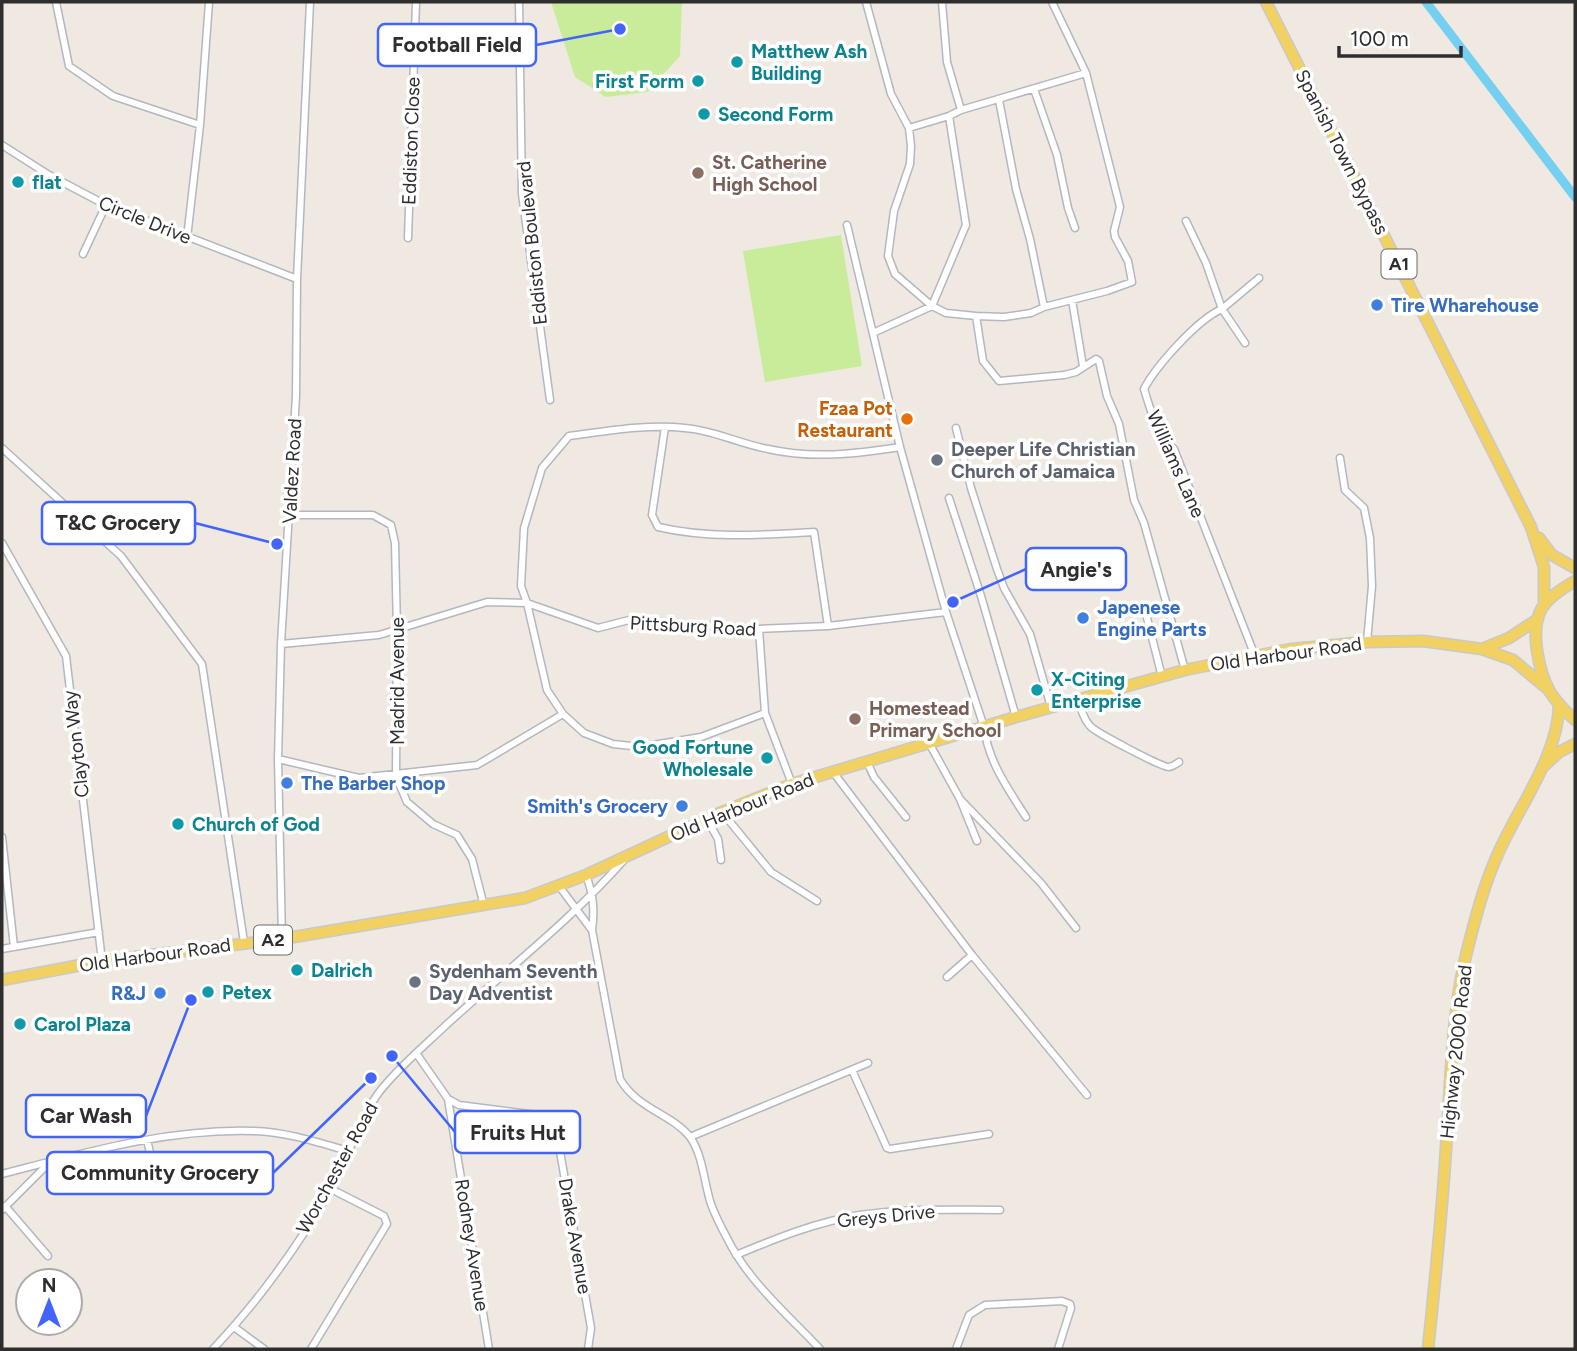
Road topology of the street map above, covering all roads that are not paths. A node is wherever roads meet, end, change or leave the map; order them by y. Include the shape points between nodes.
1 (56, 2) edge
2 (209, 2) edge
3 (310, 2) edge
4 (416, 2) edge
5 (519, 2) edge
6 (866, 2) edge
7 (942, 2) edge
8 (1052, 2) edge
9 (1266, 2) edge
10 (1086, 73) junction
11 (1034, 89) junction
12 (999, 100) junction
13 (961, 110) junction
14 (950, 116) junction
15 (200, 125) junction
16 (909, 128) junction
17 (2, 145) edge
18 (106, 205) junction
19 (1186, 221) dead end
20 (847, 225) dead end
21 (1075, 228) dead end
22 (187, 238) junction
23 (408, 238) dead end
24 (83, 254) dead end
25 (1259, 278) dead end
26 (297, 279) junction
27 (1072, 300) junction
28 (932, 306) junction
29 (1044, 307) junction
30 (1222, 309) junction
31 (976, 316) junction
32 (873, 333) junction
33 (1245, 343) dead end
34 (1083, 366) junction
35 (550, 400) dead end
36 (665, 427) junction
37 (956, 428) dead end
38 (900, 447) junction
39 (2, 448) edge
40 (1340, 458) dead end
41 (948, 499) dead end
42 (290, 515) junction
43 (1531, 527) junction
44 (2, 543) edge
45 (1575, 568) edge
46 (1575, 581) edge
47 (527, 603) junction
48 (1544, 606) junction
49 (1145, 610) dead end
50 (946, 612) junction
51 (1538, 619) junction
52 (828, 626) junction
53 (759, 629) junction
54 (397, 630) junction
55 (1367, 642) junction
56 (281, 644) junction
57 (1482, 649) junction
58 (1255, 656) junction
59 (1185, 670) junction
60 (1162, 677) junction
61 (1549, 690) junction
62 (1079, 700) junction
63 (1559, 705) junction
64 (1051, 707) junction
65 (765, 713) junction
66 (563, 714) junction
67 (1016, 717) junction
68 (1575, 720) edge
69 (984, 727) junction
70 (929, 743) junction
71 (1575, 744) edge
72 (278, 760) junction
73 (867, 762) junction
74 (1179, 762) dead end
75 (1540, 770) junction
76 (833, 772) junction
77 (396, 776) junction
78 (792, 784) junction
79 (960, 799) junction
80 (722, 812) junction
81 (906, 817) dead end
82 (1026, 817) dead end
83 (707, 819) junction
84 (2, 837) edge
85 (977, 841) dead end
86 (628, 856) junction
87 (721, 860) dead end
88 (4, 866) edge
89 (586, 875) junction
90 (559, 886) junction
91 (593, 895) junction
92 (817, 901) dead end
93 (484, 906) junction
94 (577, 911) junction
95 (1076, 928) dead end
96 (592, 930) junction
97 (99, 932) junction
98 (282, 939) junction
99 (244, 943) junction
100 (14, 947) junction
101 (2, 949) edge
102 (972, 955) junction
103 (102, 961) junction
104 (947, 977) dead end
105 (2, 979) edge
106 (416, 1054) junction
107 (868, 1063) dead end
108 (852, 1070) junction
109 (1087, 1095) dead end
110 (448, 1099) junction
111 (989, 1134) dead end
112 (690, 1137) junction
113 (147, 1140) junction
114 (348, 1151) junction
115 (51, 1161) junction
116 (2, 1174) edge
117 (331, 1189) junction
118 (159, 1190) dead end
119 (3, 1208) edge
120 (1000, 1210) dead end
121 (736, 1255) junction
122 (48, 1256) dead end
123 (234, 1327) junction
124 (213, 1349) edge
125 (264, 1349) edge
126 (311, 1349) edge
127 (489, 1349) edge
128 (588, 1349) edge
129 (820, 1349) edge
130 (956, 1349) edge
131 (1058, 1349) edge
132 (1428, 1349) edge

1 - 15 street via 69,66 113,96
2 - 15 street
3 - 26 street, Valdez Road
4 - 23 street, Eddiston Close
5 - 35 street, Eddiston Boulevard via 522,194
6 - 16 street via 891,93
7 - 13 street via 947,62
8 - 10 street
9 - 43 main road, Spanish Town Bypass / A1
10 - 11 street
10 - 27 street via 1119,198 1115,237 1128,261 1132,282
11 - 12 street
11 - 21 street
12 - 13 street
12 - 29 street
13 - 14 street
14 - 16 street
14 - 28 street via 966,225
15 - 22 street
16 - 28 street via 910,164 894,211 888,256 895,274
17 - 18 street, Circle Drive
18 - 22 street, Circle Drive
18 - 24 street
19 - 30 street
20 - 32 street
22 - 26 street, Circle Drive
25 - 30 street
26 - 42 street, Valdez Road
27 - 29 street
27 - 34 street
28 - 31 street via 946,313
28 - 32 street
29 - 31 street via 1004,317
30 - 33 street
30 - 58 street, Williams Lane via 1187,336 1144,389 1163,440 1174,449
31 - 34 street via 983,361 999,381 1064,375
32 - 38 street
34 - 59 street via 1099,361 1119,424 1134,500
36 - 38 street via 689,428 768,450 811,455 855,455
36 - 47 street via 569,436 542,468 524,528 521,586
36 - 52 street via 652,515 658,527 738,536 814,532
37 - 64 street via 997,569 1030,634
38 - 50 street
39 - 99 street via 121,556 202,664
40 - 55 street via 1345,490 1364,508 1370,538
41 - 67 street
42 - 54 street, Madrid Avenue via 373,514 391,525
42 - 56 street, Valdez Road
43 - 45 main road, Spanish Town Bypass / A1 via 1552,555
43 - 48 main road, Spanish Town Bypass / A1 via 1544,567
44 - 97 street, Clayton Way via 66,656
46 - 48 main road, A1
47 - 53 street, Pittsburg Road via 598,628 629,620 654,620
47 - 54 street, Pittsburg Road via 487,602
47 - 66 street via 547,690
48 - 51 main road, A1
49 - 60 street
50 - 52 street, Pittsburg Road
50 - 69 street
51 - 57 main road
51 - 61 main road, A1 via 1538,653
52 - 53 street, Pittsburg Road
53 - 65 street
54 - 56 street, Pittsburg Road
54 - 77 street, Madrid Avenue
55 - 57 main road, Old Harbour Road / A2 via 1423,641
55 - 58 main road, Old Harbour Road / A2
56 - 72 street, Valdez Road
57 - 61 main road, Old Harbour Road / A2 via 1513,660
58 - 59 main road, Old Harbour Road / A2
59 - 60 main road, Old Harbour Road / A2
60 - 62 main road, Old Harbour Road / A2
61 - 63 main road, A1
62 - 64 main road, Old Harbour Road / A2
62 - 74 street via 1091,729 1166,767
63 - 68 main road, A1
63 - 75 main road, Highway 2000 Road via 1556,732
64 - 67 main road, Old Harbour Road / A2
65 - 66 street via 701,737 641,747 613,744 584,733
65 - 78 street
66 - 77 street via 477,765
67 - 69 main road, Old Harbour Road / A2
69 - 70 main road, Old Harbour Road / A2
69 - 82 street via 1003,782
70 - 73 main road, Old Harbour Road / A2
70 - 79 street
71 - 75 main road, Highway 2000 Road
72 - 77 street via 359,778
72 - 98 street, Valdez Road
73 - 76 main road, Old Harbour Road / A2
73 - 81 street
75 - 132 main road, Highway 2000 Road via 1497,855 1467,950 1451,1066
76 - 78 main road, Old Harbour Road / A2
76 - 102 street
77 - 93 street, Madrid Avenue via 407,802 433,824 457,835 472,859
78 - 80 main road, Old Harbour Road / A2
79 - 85 street
79 - 95 street via 1041,883
80 - 83 main road, Old Harbour Road / A2
80 - 92 street via 771,872
83 - 86 main road, Old Harbour Road / A2
83 - 87 street via 719,839
84 - 88 street
86 - 89 main road, Old Harbour Road / A2
86 - 91 street, Worchester Road
88 - 100 street
89 - 90 main road, Old Harbour Road / A2
89 - 91 street
90 - 93 main road, Old Harbour Road / A2
90 - 94 street
91 - 94 street, Worchester Road
91 - 96 street
93 - 98 main road, Old Harbour Road / A2
94 - 96 street
94 - 106 street, Worchester Road
96 - 112 street via 620,1079 635,1098
97 - 100 street
97 - 103 street, Clayton Way
98 - 99 main road, Old Harbour Road / A2
99 - 103 main road, Old Harbour Road / A2
100 - 101 street
102 - 104 street
102 - 109 street
103 - 105 main road, Old Harbour Road / A2
106 - 110 street
106 - 114 street, Worchester Road via 378,1094
107 - 108 street
108 - 111 street via 887,1148
108 - 112 street
110 - 127 street, Rodney Avenue
110 - 128 street, Drake Avenue via 459,1105 552,1117 591,1328
112 - 121 street via 711,1204
113 - 114 street via 256,1130
113 - 115 street
113 - 118 street
114 - 117 street, Worchester Road
115 - 116 street
115 - 119 street
117 - 123 street, Worchester Road via 286,1260
117 - 126 street via 384,1216 387,1224
119 - 122 street
120 - 121 street, Greys Drive via 860,1215 795,1230
121 - 129 street
123 - 124 street, Worchester Road
123 - 125 street
130 - 131 street via 969,1315 985,1305 1062,1301 1071,1308

